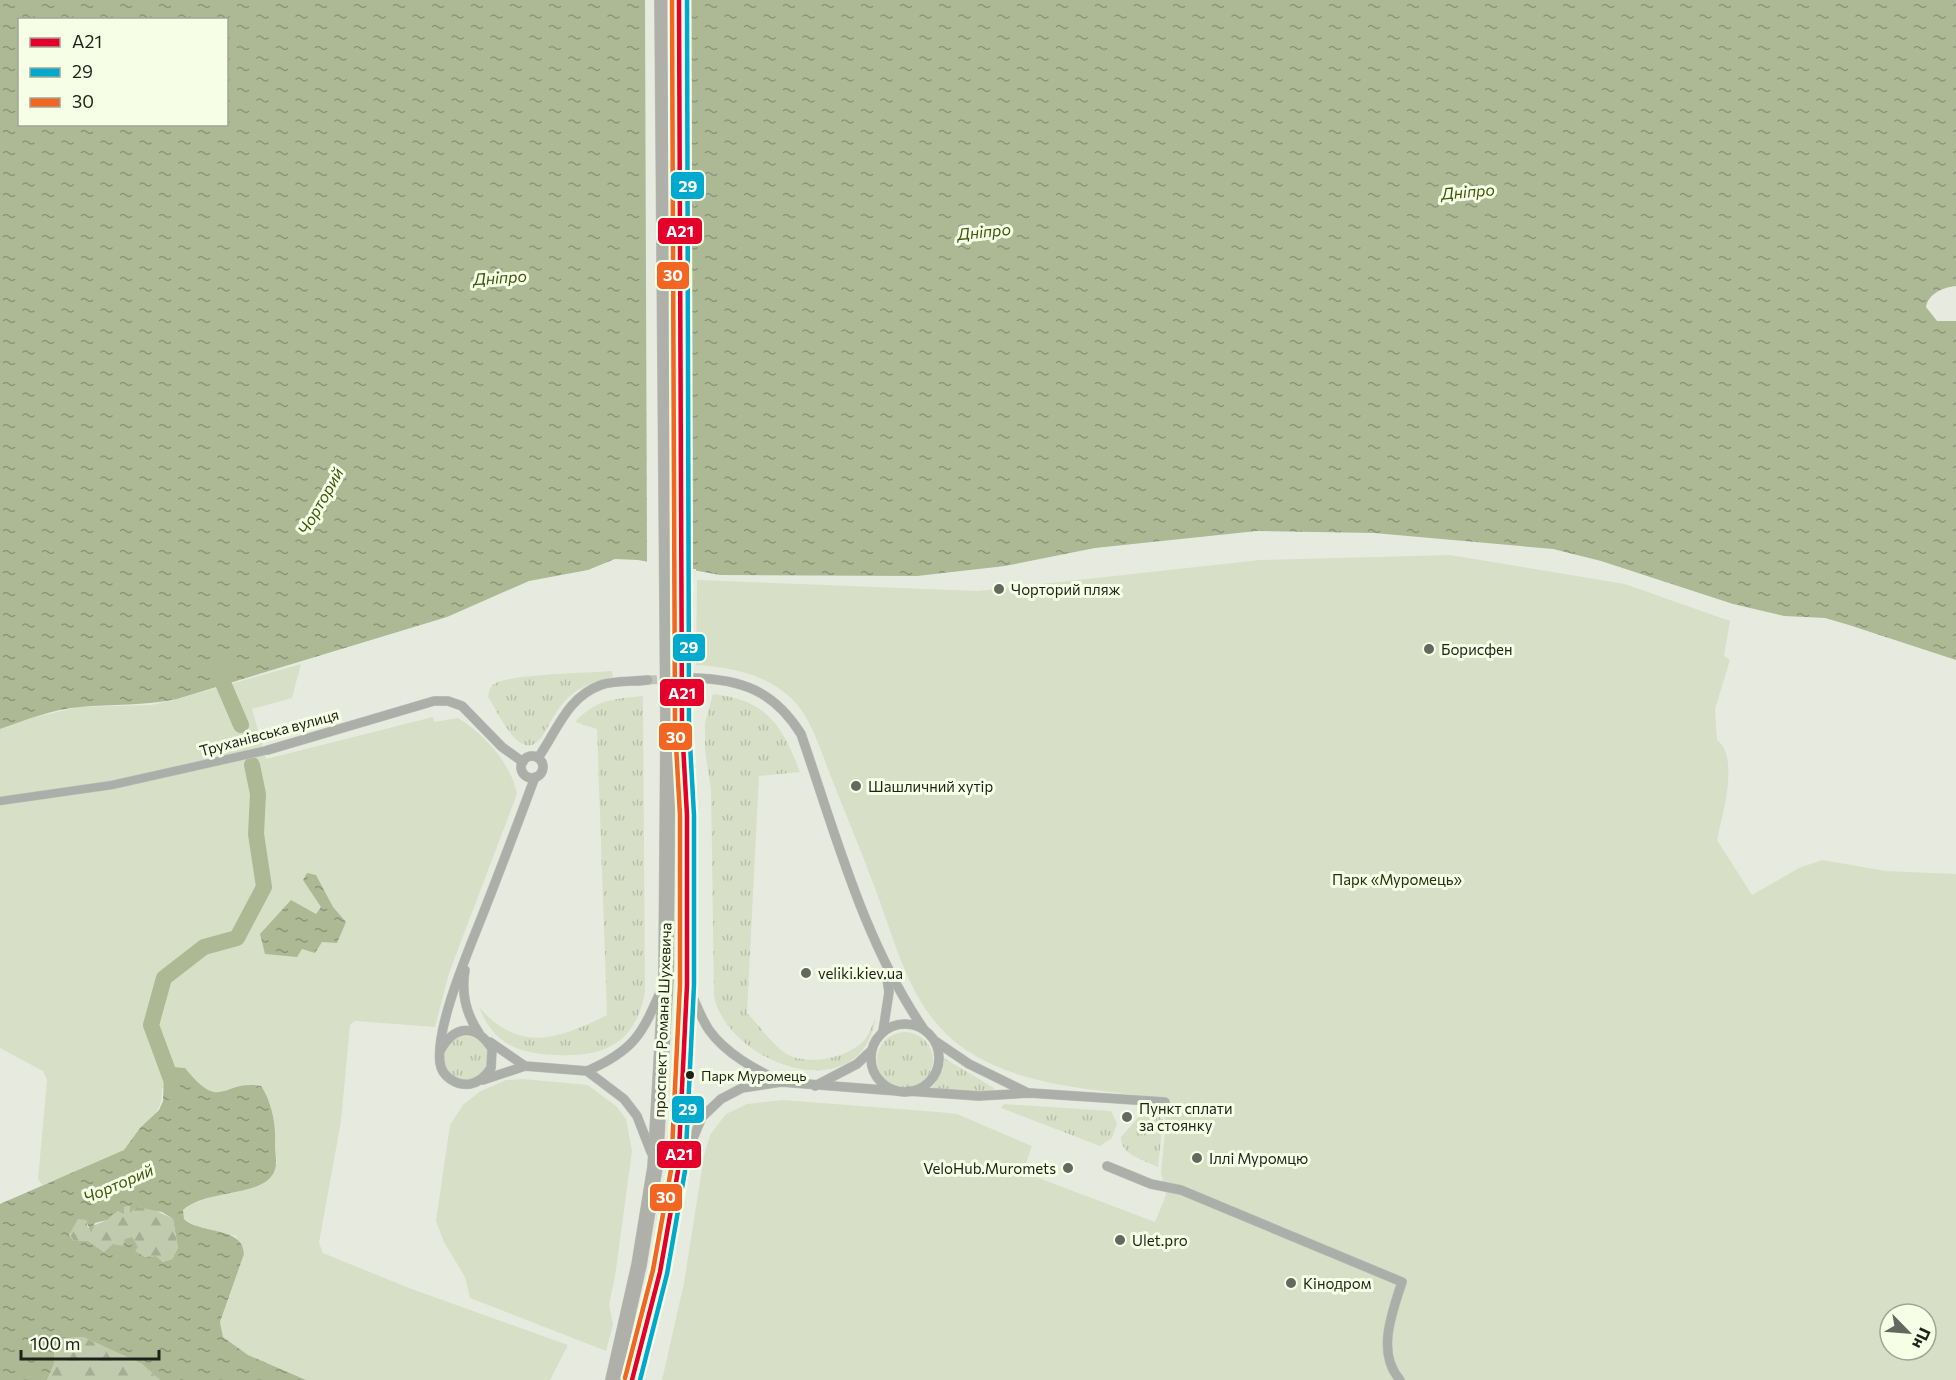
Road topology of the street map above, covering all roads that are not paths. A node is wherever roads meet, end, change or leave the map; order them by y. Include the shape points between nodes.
1 (663, 0) edge
2 (680, 0) edge
3 (692, 678) dead end
4 (648, 680) tunnel mouth
5 (675, 727) junction
6 (268, 750) joint
7 (538, 758) junction
8 (523, 762) junction
9 (535, 777) junction
10 (0, 801) edge
11 (468, 952) junction
12 (884, 963) junction
13 (666, 978) junction
14 (687, 985) junction
15 (883, 1031) junction
16 (925, 1031) junction
17 (482, 1036) junction
18 (935, 1041) junction
19 (872, 1050) junction
20 (440, 1051) junction
21 (525, 1066) junction
22 (587, 1071) junction
23 (478, 1082) junction
24 (781, 1082) junction
25 (815, 1086) junction
26 (897, 1090) junction
27 (908, 1091) junction
28 (1030, 1094) junction
29 (1165, 1102) dead end
30 (1107, 1166) dead end
31 (655, 1167) junction
32 (678, 1172) junction
33 (613, 1380) edge
34 (632, 1380) edge
35 (1400, 1380) edge

1 - 5 main road, bridge
2 - 5 main road, bridge
3 - 12 street via 717,678 759,691 790,717 801,734
4 - 7 street via 603,684 586,692 561,718
5 - 13 main road, проспект Романа Шухевича
5 - 14 main road, проспект Романа Шухевича via 687,815
6 - 8 street, Труханівська вулиця via 434,701 448,701 462,706 502,747
6 - 10 street, Труханівська вулиця via 112,785
7 - 8 street via 530,757
7 - 9 street via 543,769
8 - 9 street via 524,774
9 - 11 street
11 - 17 street via 464,999 471,1021
11 - 20 street via 447,1012
12 - 15 street via 890,992
12 - 16 street
13 - 22 street via 648,1022 636,1039 622,1053
13 - 31 main road, проспект Романа Шухевича
14 - 24 street via 708,1029 719,1041
14 - 32 main road, проспект Романа Шухевича
15 - 16 street via 904,1024
15 - 19 street
16 - 18 street
17 - 20 street via 466,1030 457,1032 446,1038
17 - 21 street
17 - 23 street via 492,1049 491,1068
18 - 27 street via 938,1053 934,1074 927,1083
18 - 28 street via 969,1064
19 - 25 street via 857,1064
19 - 26 street via 871,1060 879,1080
20 - 23 street via 440,1065 447,1077 468,1085
21 - 22 street
21 - 23 street
22 - 31 street via 624,1099 637,1116
24 - 25 street
24 - 32 street via 742,1088 721,1099 702,1117
25 - 26 street
26 - 27 street
27 - 28 street via 979,1096
28 - 29 street
30 - 35 street via 1151,1184 1181,1190 1402,1282 1387,1338 1389,1365
31 - 33 main road, проспект Романа Шухевича
32 - 34 main road, проспект Романа Шухевича via 660,1272

